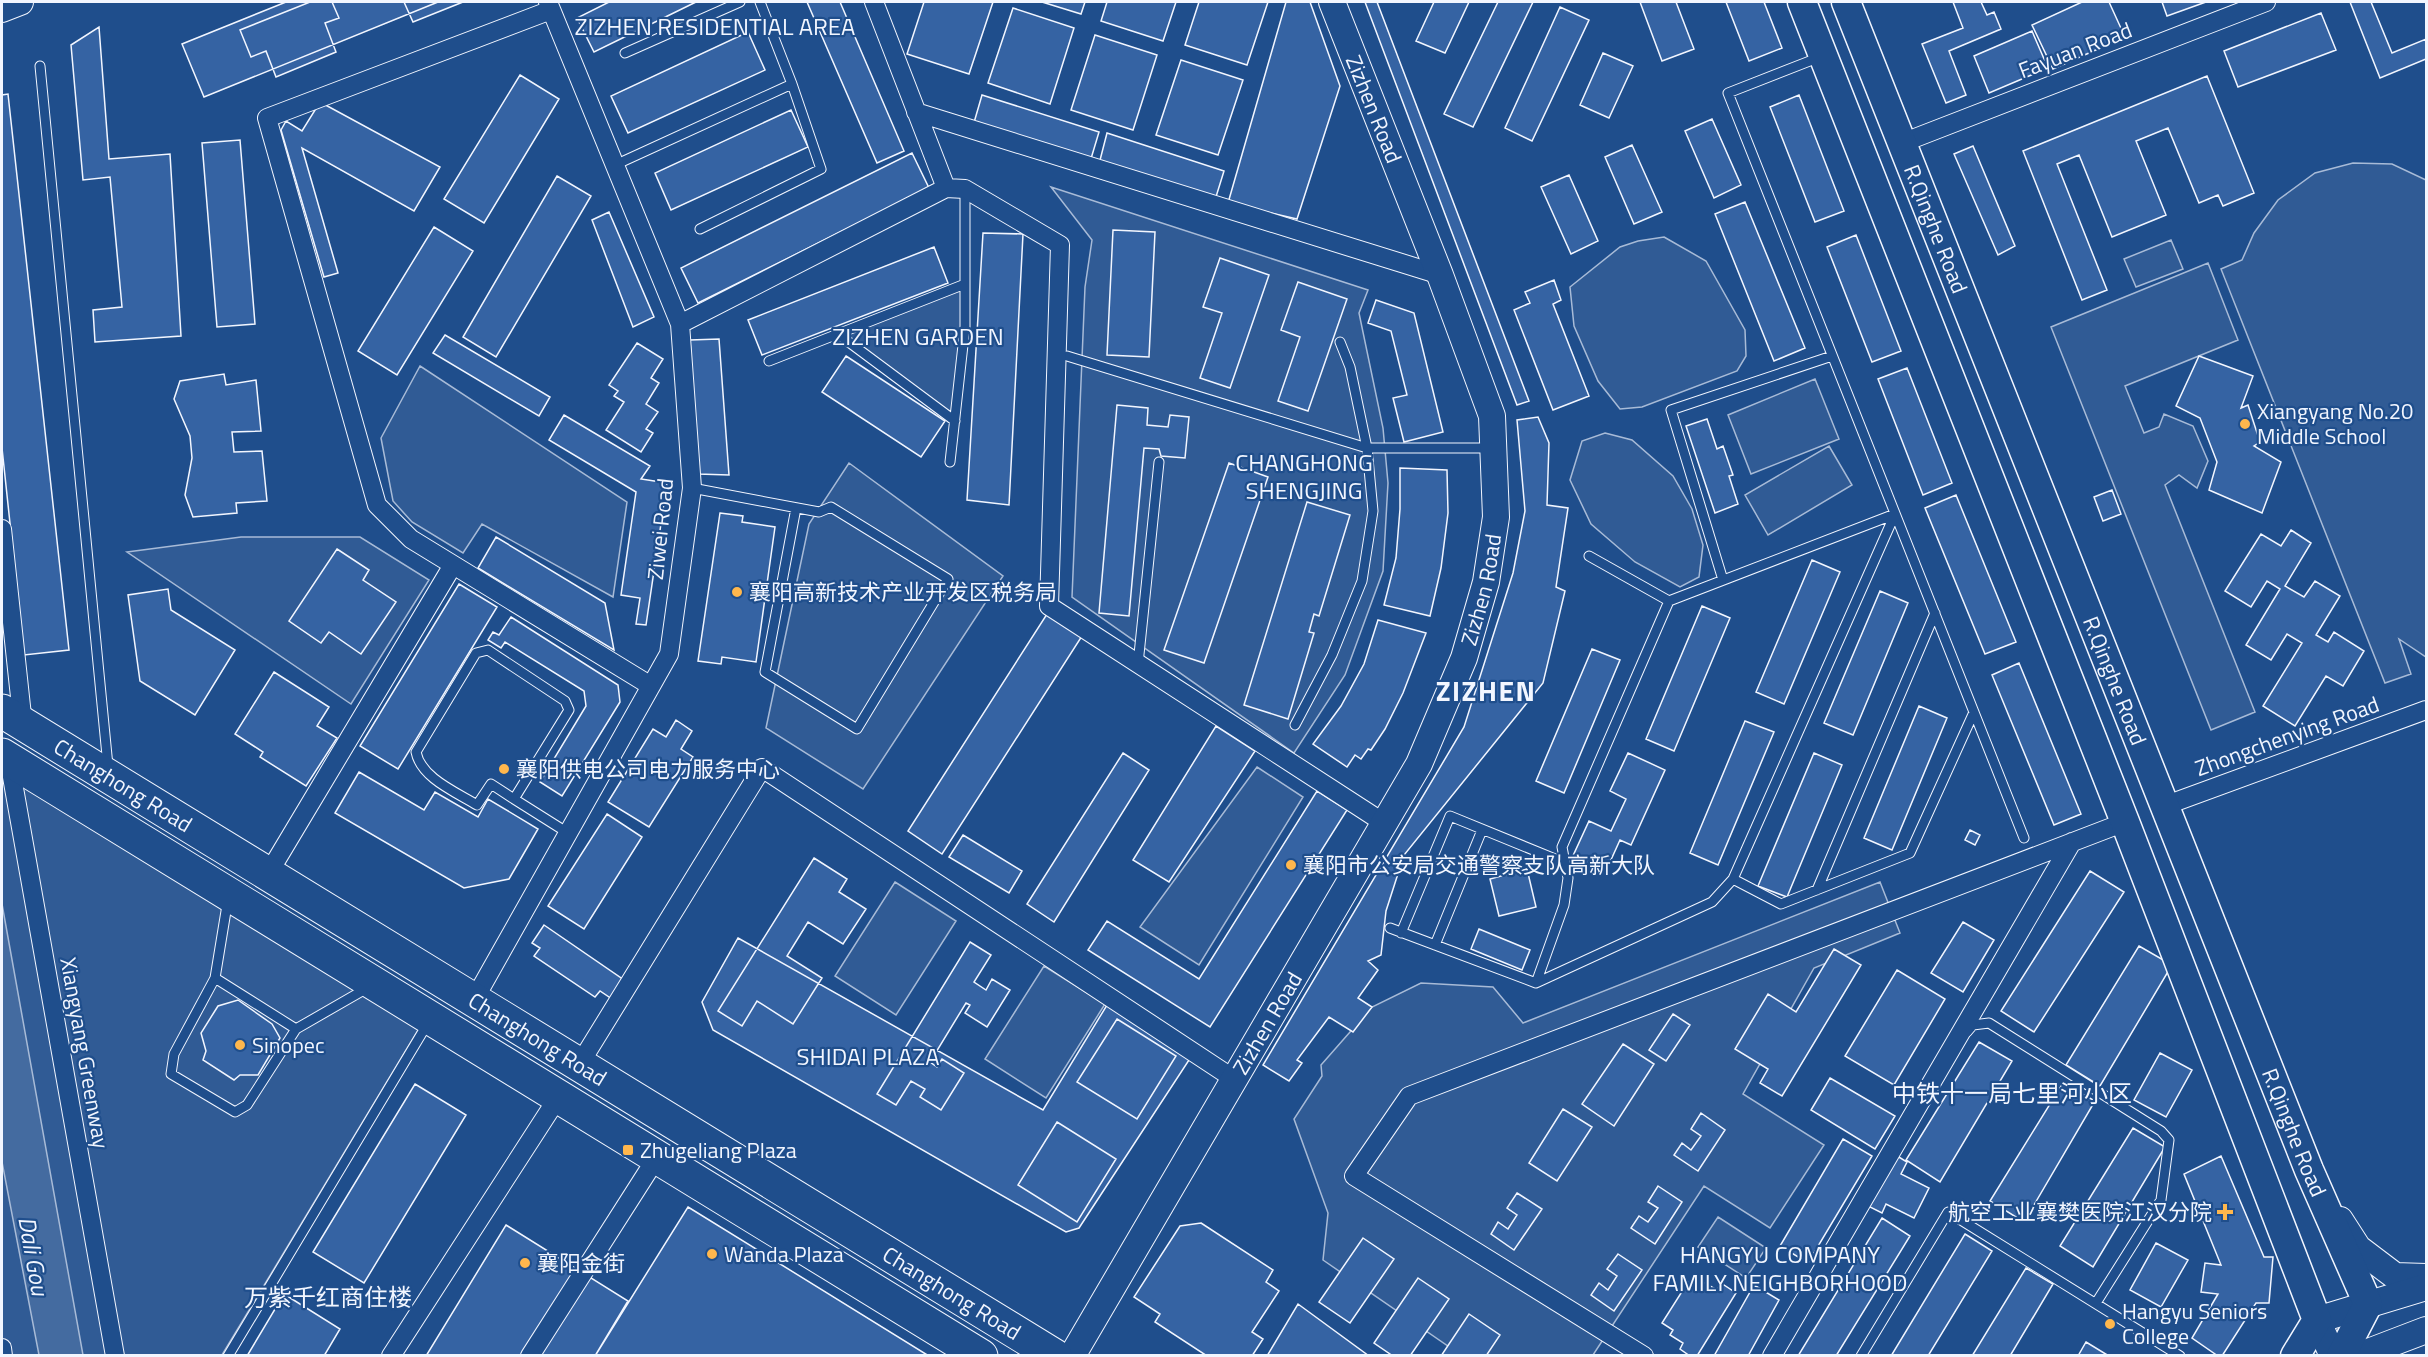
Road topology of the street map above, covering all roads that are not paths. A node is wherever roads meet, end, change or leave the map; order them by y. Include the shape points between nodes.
1 (20, 2) edge
2 (740, 2) edge
3 (760, 2) edge
4 (874, 2) edge
5 (1332, 2) edge
6 (1802, 2) edge
7 (1846, 2) edge
8 (2266, 2) edge
9 (550, 6) edge
10 (2, 9) edge
11 (625, 52) dead end
12 (1823, 56) junction
13 (40, 66) dead end
14 (792, 84) junction
15 (916, 112) junction
16 (1902, 143) junction
17 (615, 165) junction
18 (946, 188) junction
19 (965, 189) junction
20 (700, 229) dead end
21 (1440, 274) junction
22 (965, 285) junction
23 (680, 324) junction
24 (838, 334) junction
25 (1340, 342) dead end
26 (1067, 356) dead end
27 (1832, 356) junction
28 (770, 361) dead end
29 (955, 421) junction
30 (1367, 448) junction
31 (1493, 448) junction
32 (950, 462) dead end
33 (1159, 462) dead end
34 (692, 488) junction
35 (796, 508) junction
36 (1895, 514) junction
37 (2, 529) edge
38 (1589, 556) dead end
39 (453, 565) junction
40 (1723, 580) junction
41 (1669, 601) junction
42 (1935, 613) junction
43 (1138, 664) junction
44 (2, 672) edge
45 (19, 683) junction
46 (651, 686) junction
47 (2427, 710) edge
48 (1974, 712) junction
49 (15, 720) edge
50 (1295, 726) dead end
51 (5, 757) edge
52 (109, 777) junction
53 (514, 799) junction
54 (2164, 806) junction
55 (2125, 822) junction
56 (1384, 823) junction
57 (1482, 830) junction
58 (568, 832) junction
59 (2024, 838) dead end
60 (2073, 842) junction
61 (1565, 863) junction
62 (268, 874) junction
63 (1733, 879) junction
64 (1817, 890) junction
65 (229, 894) junction
66 (1390, 928) dead end
67 (1401, 933) junction
68 (1435, 945) junction
69 (215, 978) junction
70 (1536, 983) junction
71 (375, 984) junction
72 (474, 1000) junction
73 (431, 1018) junction
74 (296, 1029) junction
75 (579, 1065) junction
76 (1234, 1079) junction
77 (558, 1096) junction
78 (1903, 1141) dead end
79 (657, 1157) junction
80 (2309, 1170) junction
81 (2292, 1255) junction
82 (2427, 1277) edge
83 (2427, 1287) edge
84 (2096, 1303) junction
85 (2368, 1304) junction
86 (2317, 1320) junction
87 (2415, 1334) edge
88 (2, 1348) edge
89 (3, 1356) edge
90 (115, 1356) edge
91 (228, 1356) edge
92 (391, 1356) edge
93 (530, 1356) edge
94 (981, 1356) edge
95 (1055, 1356) edge
96 (1072, 1356) edge
97 (1644, 1356) edge
98 (1772, 1356) edge
99 (1861, 1356) edge
100 (2180, 1356) edge
101 (2287, 1356) edge
102 (2295, 1356) edge
103 (2333, 1356) edge
104 (2341, 1356) edge
105 (2358, 1356) edge
106 (2379, 1356) edge

1 - 10 street
2 - 11 lane
3 - 14 lane
4 - 15 street
5 - 21 street, Zizhen Road
6 - 12 main road, R.Qinghe Road
7 - 16 main road, R.Qinghe Road
8 - 16 street, Fayuan Road
9 - 17 street, Ziwei Road
9 - 39 street via 267,118 377,505 411,539
12 - 27 lane via 1728,93
12 - 55 main road, R.Qinghe Road
13 - 52 lane
14 - 17 lane
14 - 20 lane via 821,170
15 - 18 street
15 - 21 street
16 - 54 main road, R.Qinghe Road
17 - 23 street, Ziwei Road
18 - 19 street
18 - 23 street
19 - 22 lane
19 - 43 street via 1060,245 1049,606
21 - 31 street, Zizhen Road via 1492,416
22 - 24 lane
22 - 29 lane via 965,327
23 - 34 street, Ziwei Road
24 - 28 lane
24 - 29 lane
25 - 30 lane via 1350,366
26 - 30 lane
27 - 36 lane
27 - 40 lane via 1671,410
29 - 32 lane
30 - 31 lane
30 - 50 lane via 1373,511 1362,581 1332,655
31 - 56 street, Zizhen Road via 1496,517 1486,582 1464,658 1419,764
33 - 43 lane
34 - 35 lane
34 - 46 street, Ziwei Road via 669,654
35 - 35 lane via 819,512 831,507 948,579 857,729 765,672
36 - 40 lane
36 - 42 lane
36 - 63 lane
37 - 45 street
38 - 41 lane
39 - 46 street
39 - 62 street
40 - 41 lane
41 - 61 lane via 1562,847
42 - 48 lane
42 - 64 lane
43 - 56 street
44 - 45 street
45 - 49 street
46 - 58 street, Ziwei Road
47 - 54 street, Zhongchenying Road
48 - 59 lane
48 - 64 lane via 1910,853
49 - 52 highway, Changhong Road
51 - 65 highway, Changhong Road
51 - 90 street, Xiangyang Greenway
52 - 62 highway, Changhong Road
53 - 53 lane via 569,710 565,701 488,650 476,652 416,752 418,761 424,771 477,805 491,784
53 - 58 lane
54 - 80 main road, R.Qinghe Road
55 - 60 street
55 - 81 main road, R.Qinghe Road
56 - 76 street, Zizhen Road
57 - 61 lane
57 - 67 lane via 1450,816
57 - 68 lane
58 - 72 street, Ziwei Road
60 - 97 street via 1408,1096 1354,1176
60 - 98 street
61 - 70 lane via 1568,878 1564,905
62 - 72 highway, Changhong Road
63 - 64 lane via 1781,904
63 - 70 lane via 1712,902
65 - 69 lane
65 - 71 highway, Changhong Road
66 - 67 lane
67 - 68 lane
68 - 70 lane
69 - 74 lane
69 - 74 lane via 174,1054 171,1074 235,1112 247,1105
71 - 73 highway, Changhong Road
71 - 74 lane
72 - 75 highway, Changhong Road
73 - 77 highway, Changhong Road
73 - 91 lane
75 - 76 street via 762,768
75 - 95 highway, Changhong Road
76 - 96 street, Zizhen Road
77 - 79 highway, Changhong Road
77 - 92 street
78 - 84 lane via 1965,1034 1973,1025 1989,1023 2161,1131 2169,1140 2162,1200
79 - 93 street
79 - 94 highway, Changhong Road
80 - 82 street via 2358,1248 2395,1276
80 - 85 main road, R.Qinghe Road
81 - 86 main road, R.Qinghe Road
81 - 101 main road via 2300,1318
83 - 85 street
84 - 99 lane via 1948,1212
84 - 100 lane
85 - 86 street
85 - 104 main road
86 - 102 main road
86 - 103 street
87 - 105 street
87 - 106 street
88 - 89 street

